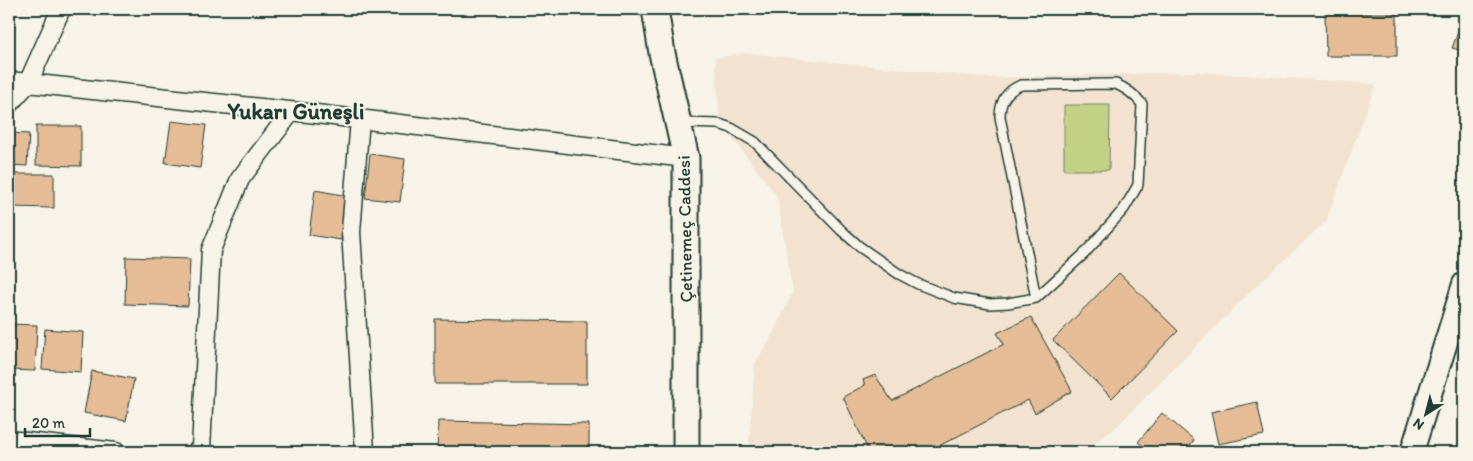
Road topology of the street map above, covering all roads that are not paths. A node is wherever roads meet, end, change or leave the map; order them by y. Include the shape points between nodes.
1 (61, 9) edge
2 (655, 9) edge
3 (9, 81) edge
4 (28, 83) junction
5 (9, 104) edge
6 (291, 112) junction
7 (360, 119) junction
8 (678, 122) junction
9 (686, 158) junction
10 (1464, 284) edge
11 (1036, 298) junction
12 (9, 440) edge
13 (116, 452) edge
14 (196, 452) edge
15 (366, 452) edge
16 (686, 452) edge
17 (1412, 452) edge

1 - 4 street
2 - 8 main road, Çetinemeç Caddesi
3 - 4 street
4 - 5 street
4 - 6 street
6 - 7 street
6 - 14 street via 240,179 211,250 201,449
7 - 9 street
7 - 15 street via 351,232
8 - 9 main road, Çetinemeç Caddesi
8 - 11 lane via 718,124 755,142 860,247 918,284 972,302 1008,303
9 - 16 main road, Çetinemeç Caddesi
10 - 17 street
11 - 11 lane via 1000,117 1002,102 1012,89 1021,85 1116,84 1142,104 1138,185 1124,209 1084,254
12 - 13 street

